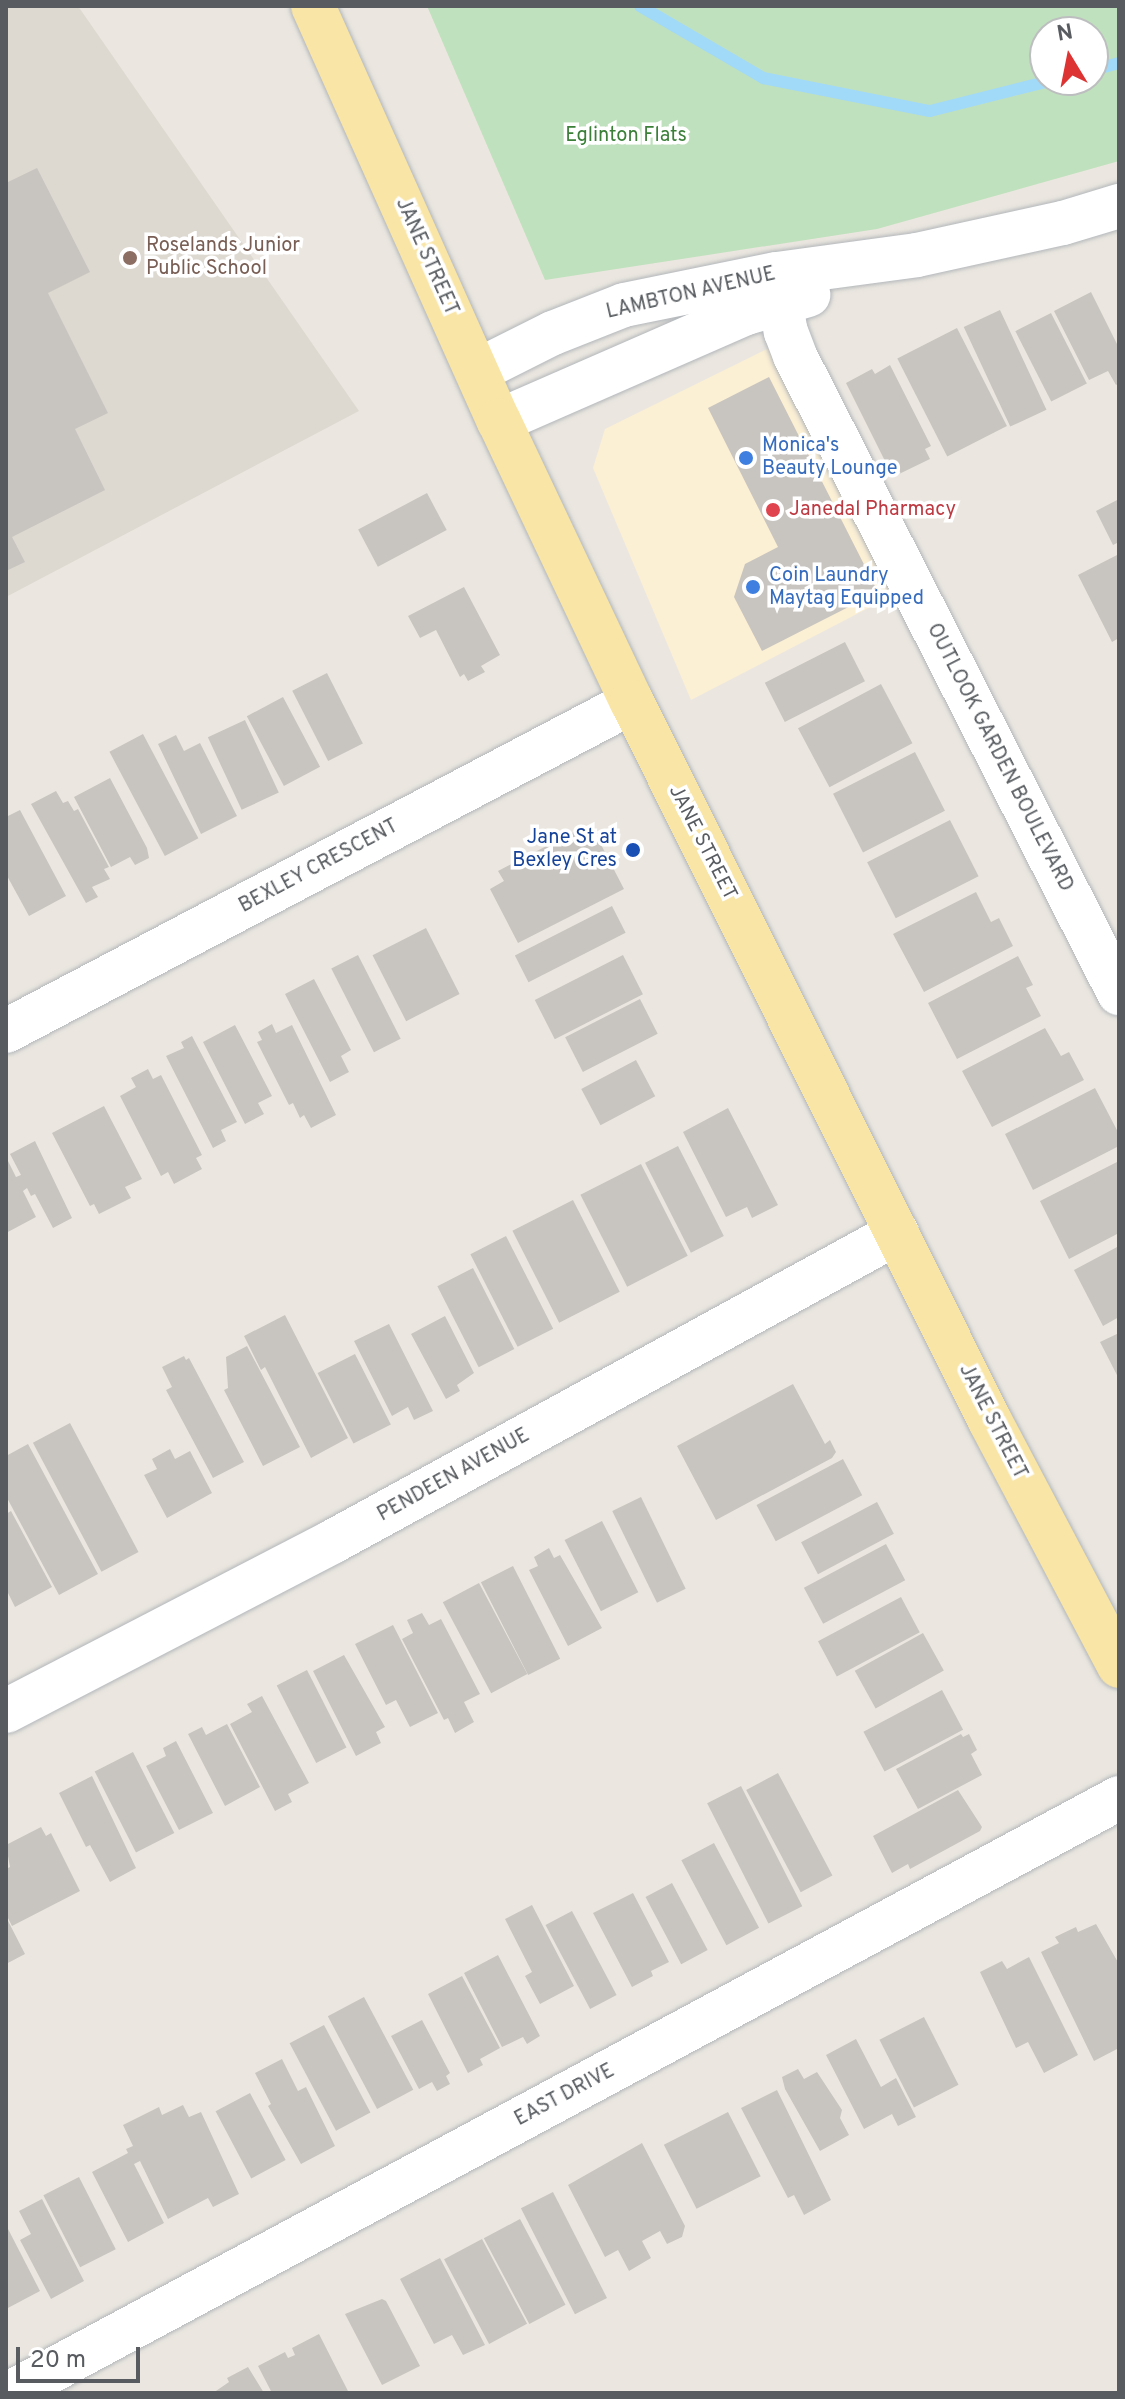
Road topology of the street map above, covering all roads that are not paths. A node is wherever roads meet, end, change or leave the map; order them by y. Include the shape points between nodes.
1 (313, 6) edge
2 (1119, 206) edge
3 (917, 255) junction
4 (781, 305) junction
5 (477, 371) junction
6 (499, 421) junction
7 (632, 702) junction
8 (1119, 993) edge
9 (6, 1031) edge
10 (897, 1233) junction
11 (1119, 1666) edge
12 (6, 1711) edge
13 (1119, 1798) edge
14 (10, 2393) edge

1 - 5 main road, JANE STREET
2 - 3 street, LAMBTON AVENUE
3 - 4 street, LAMBTON AVENUE
3 - 5 street, LAMBTON AVENUE via 777,274 624,305
4 - 6 street, LAMBTON AVENUE via 746,313
4 - 8 street, OUTLOOK GARDEN BOULEVARD via 795,356
5 - 6 main road, JANE STREET
6 - 7 main road, JANE STREET
7 - 9 street, BEXLEY CRESCENT
7 - 10 main road, JANE STREET
10 - 11 main road, JANE STREET
10 - 12 street, PENDEEN AVENUE via 332,1542
13 - 14 street, EAST DRIVE

